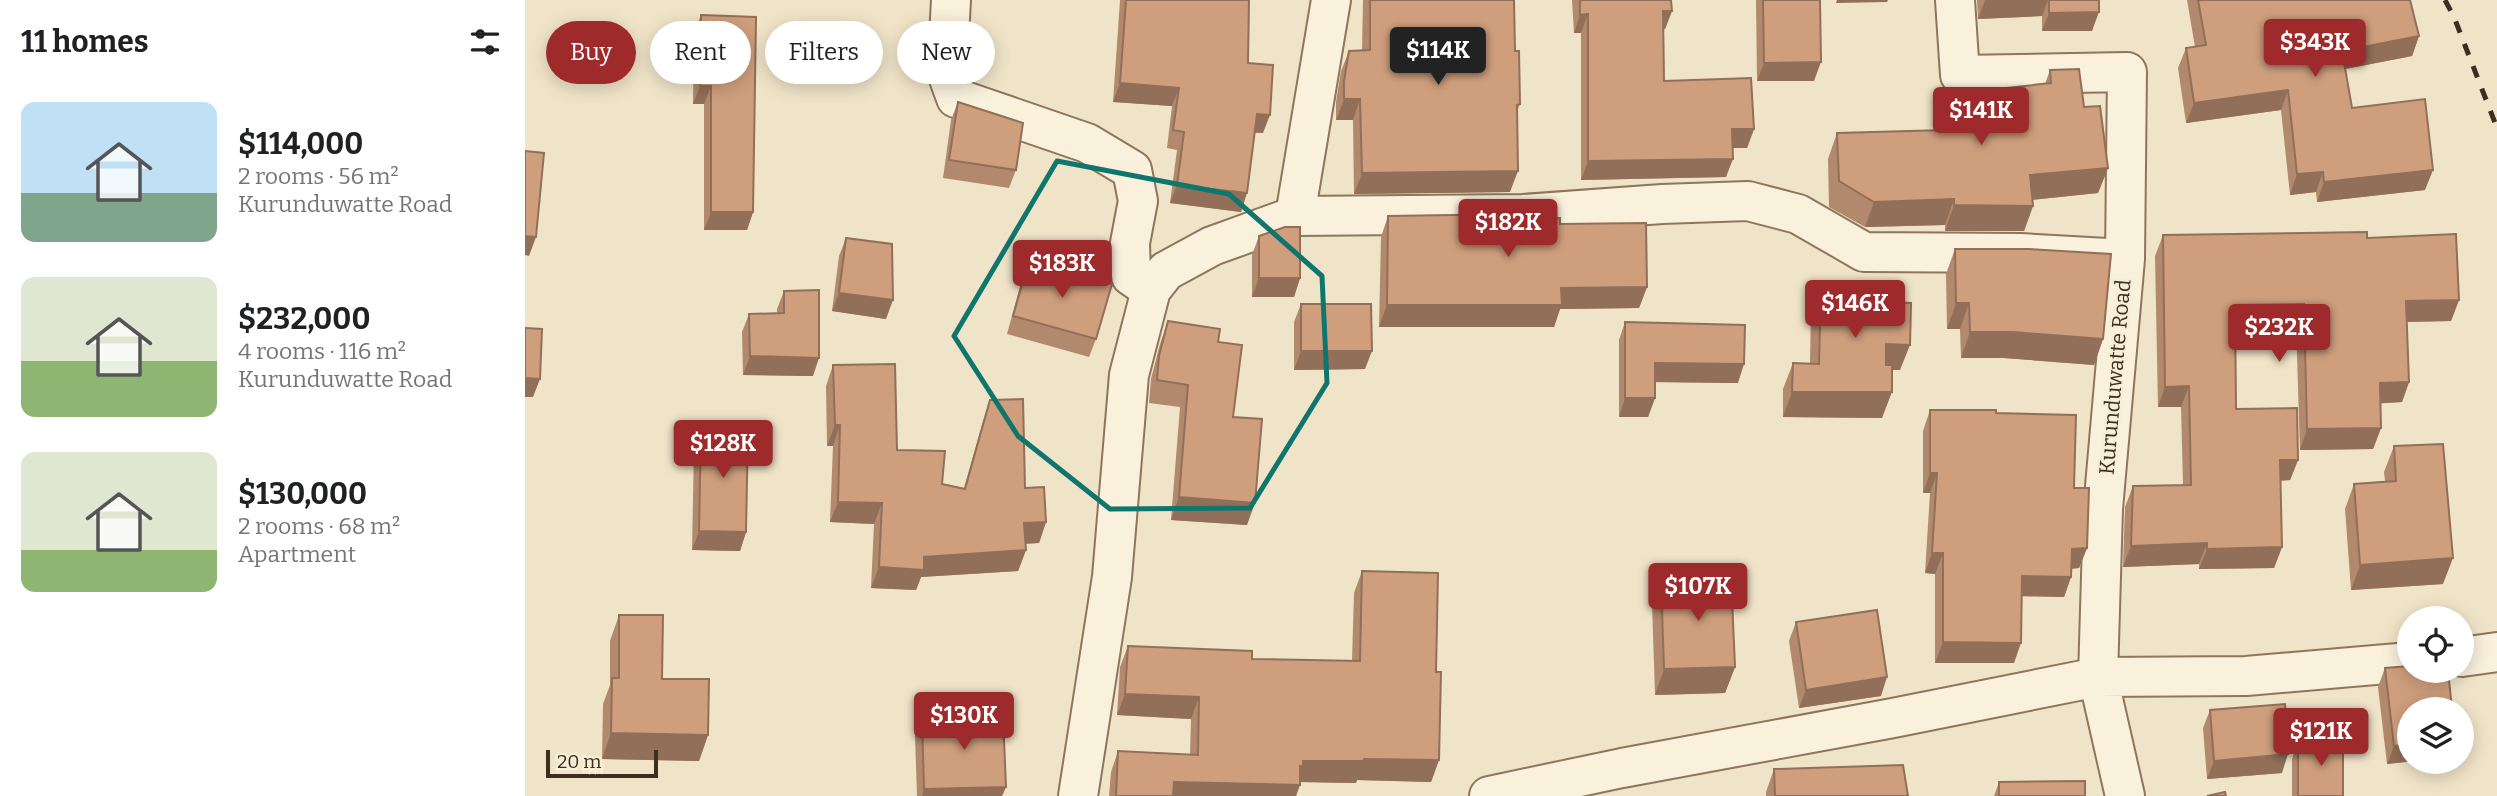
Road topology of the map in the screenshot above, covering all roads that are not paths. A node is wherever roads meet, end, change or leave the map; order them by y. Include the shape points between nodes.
1 (951, 0) edge
2 (1331, 0) edge
3 (1955, 0) edge
4 (1295, 216) junction
5 (2125, 260) junction
6 (1151, 290) junction
7 (2497, 652) edge
8 (2474, 655) edge
9 (2397, 663) edge
10 (2098, 677) junction
11 (1079, 796) edge
12 (1489, 796) edge
13 (2125, 796) edge

1 - 6 street via 947,73 956,98 1087,143 1132,170 1138,201 1130,243 1131,276
2 - 4 street
3 - 5 street via 1960,75 2127,72
4 - 5 street, Kurunduwatte Road via 1523,214 1748,201 1798,214 1864,252 2021,253
4 - 6 street, Kurunduwatte Road via 1212,247 1166,271
5 - 10 street, Kurunduwatte Road via 2103,509
6 - 11 street via 1129,375 1112,577
7 - 8 street
9 - 10 street via 2246,676
10 - 12 street
10 - 13 street, Kurunduwatte Road

